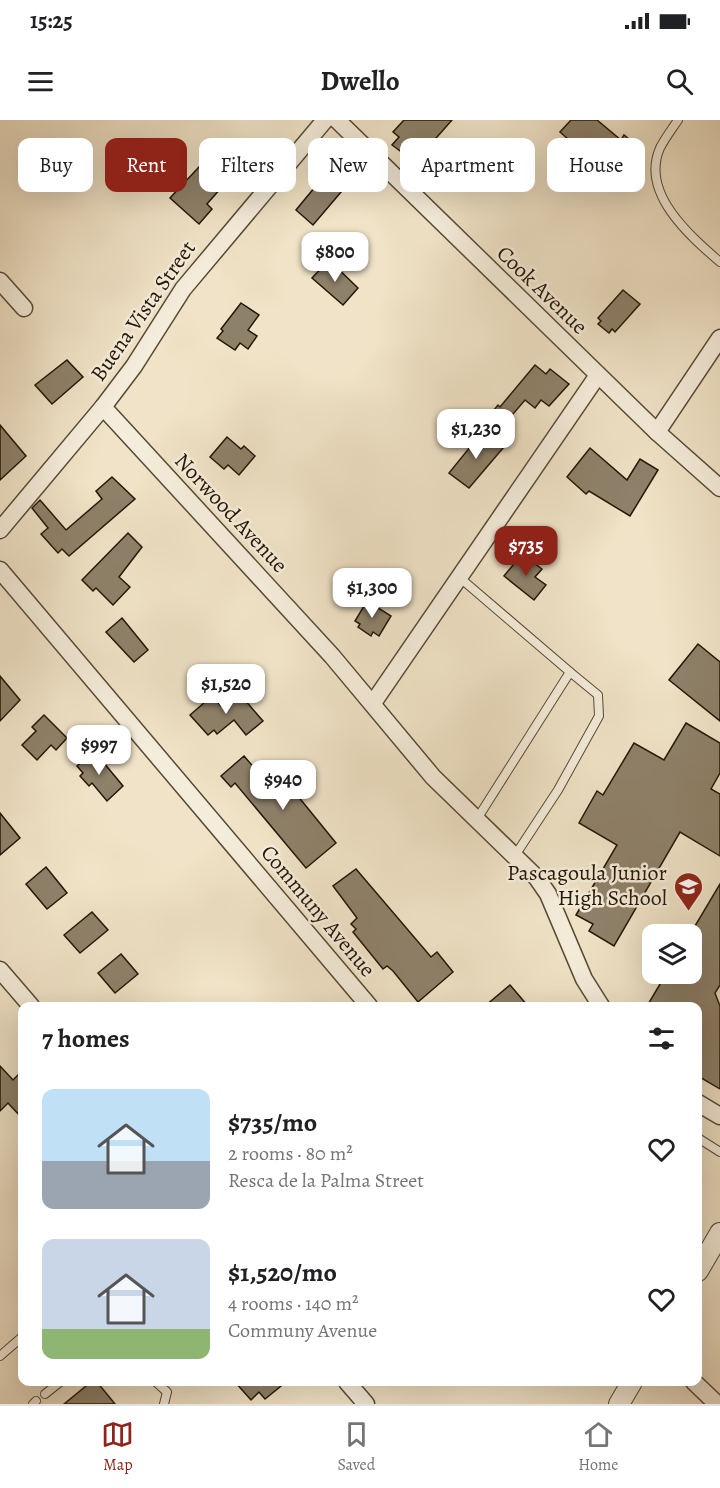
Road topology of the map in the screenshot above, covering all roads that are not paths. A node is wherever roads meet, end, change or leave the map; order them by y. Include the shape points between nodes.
1 (325, 120) edge
2 (337, 120) edge
3 (678, 120) edge
4 (720, 262) edge
5 (0, 281) edge
6 (24, 308) dead end
7 (720, 338) edge
8 (598, 375) junction
9 (103, 407) junction
10 (657, 432) junction
11 (720, 488) edge
12 (0, 530) edge
13 (0, 570) edge
14 (459, 578) junction
15 (570, 672) junction
16 (373, 703) junction
17 (477, 819) junction
18 (516, 854) junction
19 (0, 970) edge
20 (28, 1002) edge
21 (366, 1002) edge
22 (598, 1002) edge
23 (702, 1105) edge
24 (720, 1116) edge
25 (702, 1141) edge
26 (720, 1152) edge
27 (720, 1233) edge
28 (702, 1264) edge
29 (18, 1340) edge
30 (0, 1356) edge
31 (55, 1386) edge
32 (160, 1386) edge
33 (350, 1386) edge
34 (630, 1386) edge
35 (698, 1386) edge
36 (45, 1394) dead end
37 (164, 1404) edge
38 (366, 1404) edge
39 (619, 1404) edge
40 (717, 1404) edge

1 - 9 street, Buena Vista Street via 183,289
2 - 8 street, Cook Avenue
3 - 4 lane via 657,160 660,188 684,230
5 - 6 street
7 - 10 street
8 - 10 street, Cook Avenue
8 - 14 street
9 - 12 street, Buena Vista Street
9 - 16 street, Norwood Avenue
10 - 11 street, Cook Avenue
13 - 21 street, Communy Avenue
14 - 15 lane
14 - 16 street
15 - 17 lane
15 - 18 lane via 598,695 599,716 558,790
16 - 17 street, Norwood Avenue via 434,777
17 - 18 street, Norwood Avenue
18 - 22 street, Norwood Avenue via 548,894 584,979
19 - 20 street
23 - 24 street
25 - 26 lane
27 - 28 street
29 - 30 lane
31 - 36 lane
32 - 37 lane via 167,1392
33 - 38 street
34 - 39 street
35 - 40 street

